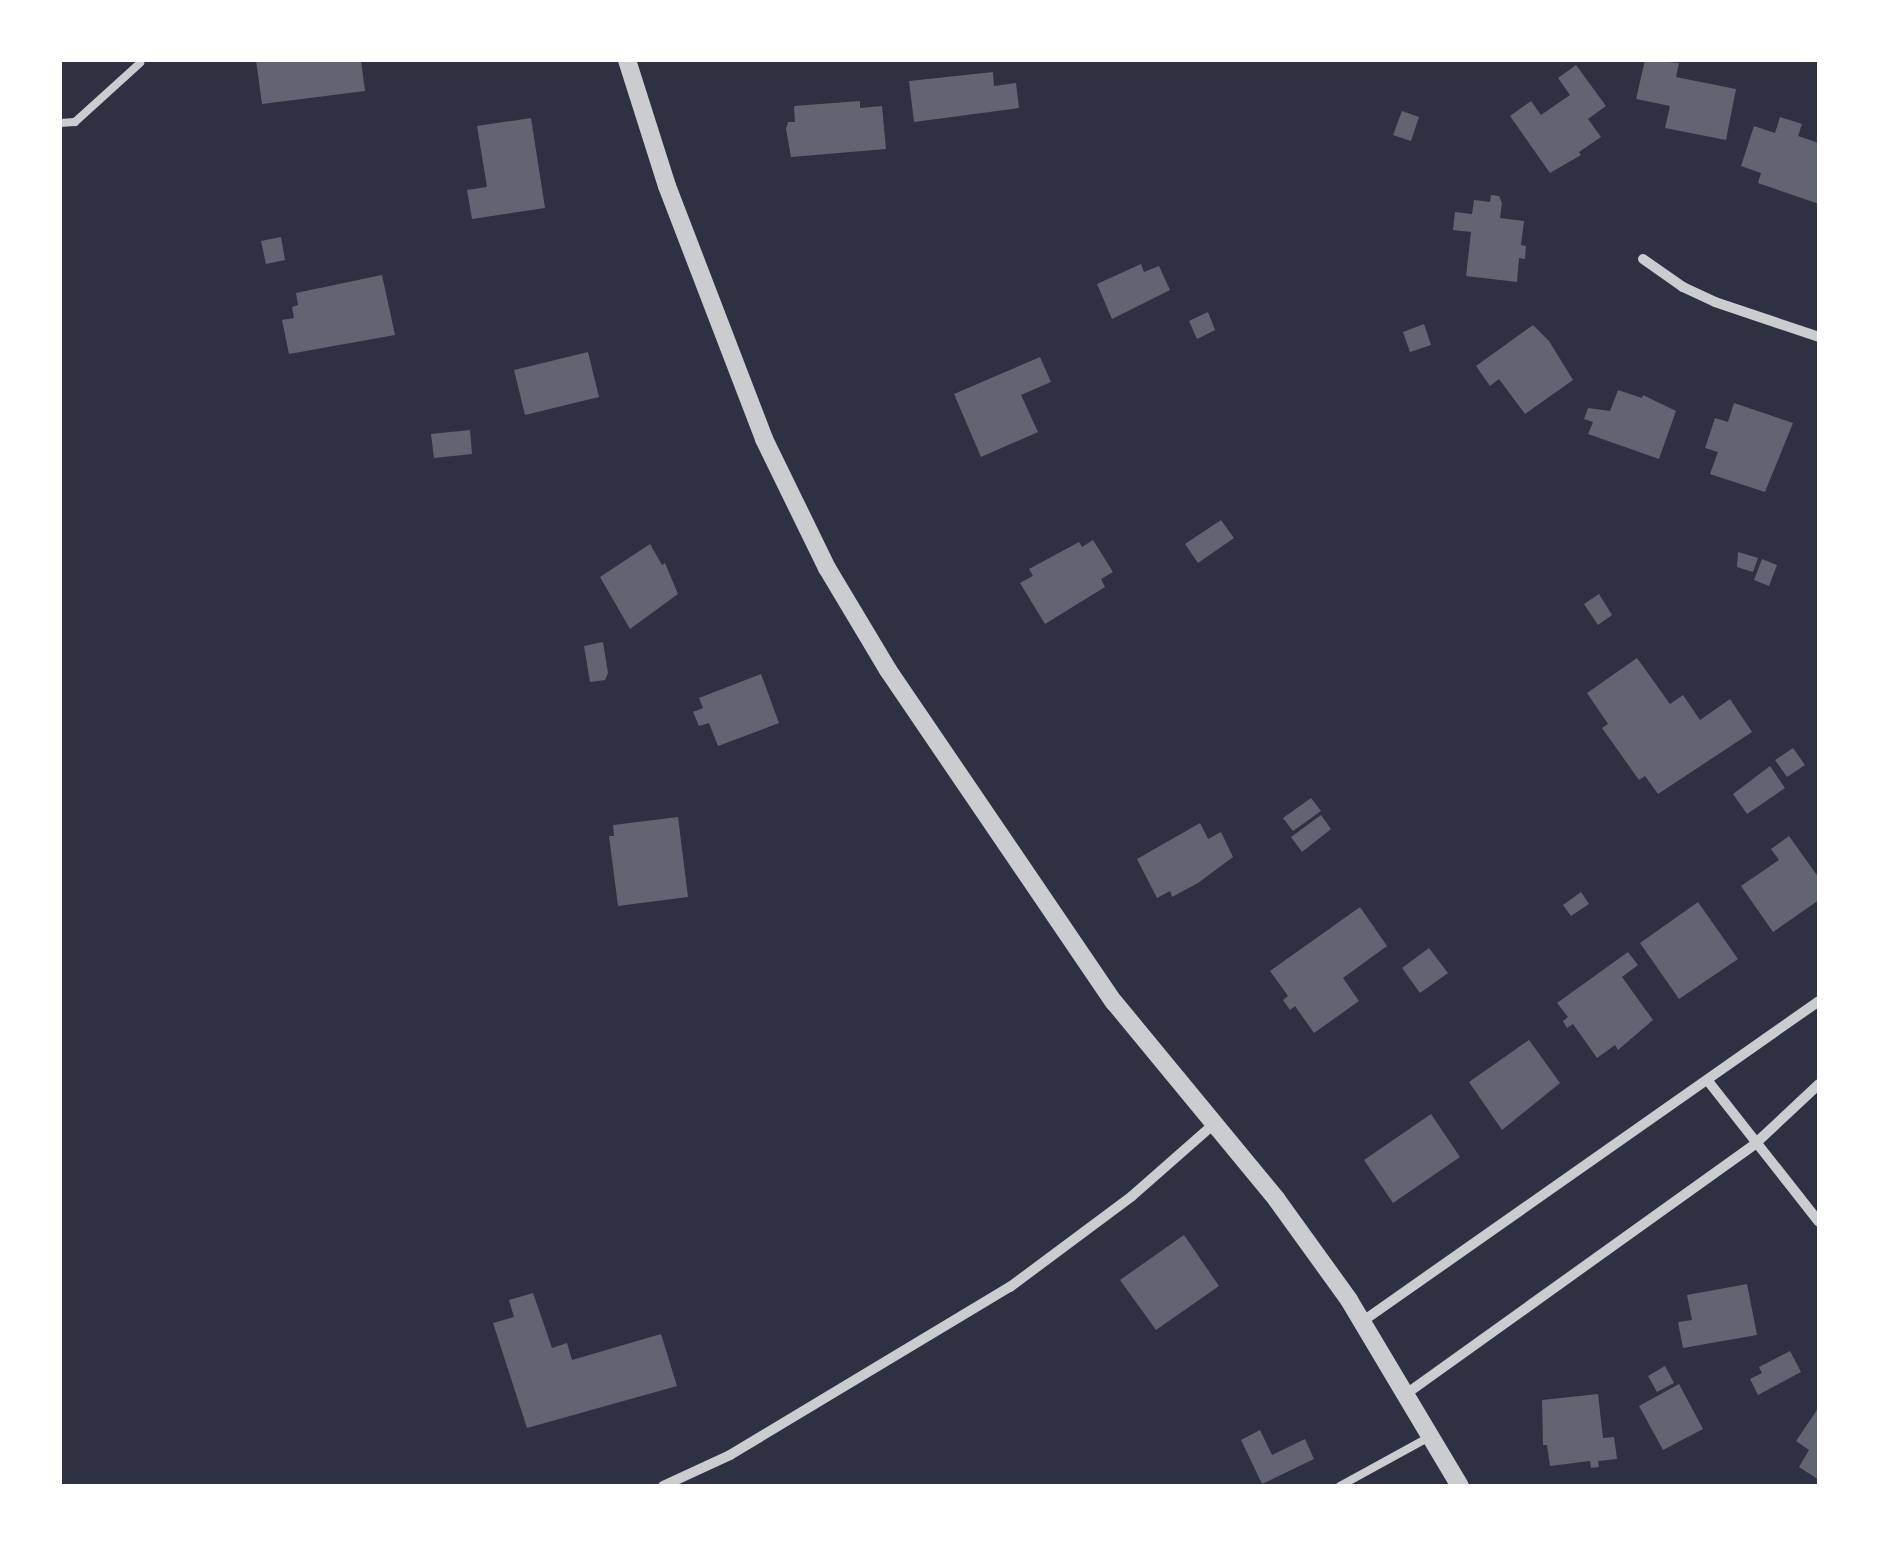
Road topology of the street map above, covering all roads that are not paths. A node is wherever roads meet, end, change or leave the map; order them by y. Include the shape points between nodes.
1 (626, 60) edge
2 (140, 63) dead end
3 (60, 123) edge
4 (1643, 259) dead end
5 (1819, 337) edge
6 (1819, 1001) edge
7 (1708, 1082) junction
8 (1819, 1084) edge
9 (1214, 1124) junction
10 (1756, 1143) junction
11 (1819, 1222) edge
12 (1363, 1321) junction
13 (1406, 1394) junction
14 (1431, 1436) junction
15 (663, 1486) edge
16 (1340, 1486) edge
17 (1460, 1486) edge

1 - 9 street via 764,439 827,568 888,670 1114,1002
2 - 3 lane via 75,122
4 - 5 street via 1715,302
6 - 7 street
7 - 10 street
7 - 12 street
8 - 10 street
9 - 12 street
9 - 15 street via 1132,1196 1010,1287 730,1455
10 - 11 street
10 - 13 street
12 - 13 street
13 - 14 street
14 - 16 lane
14 - 17 street

